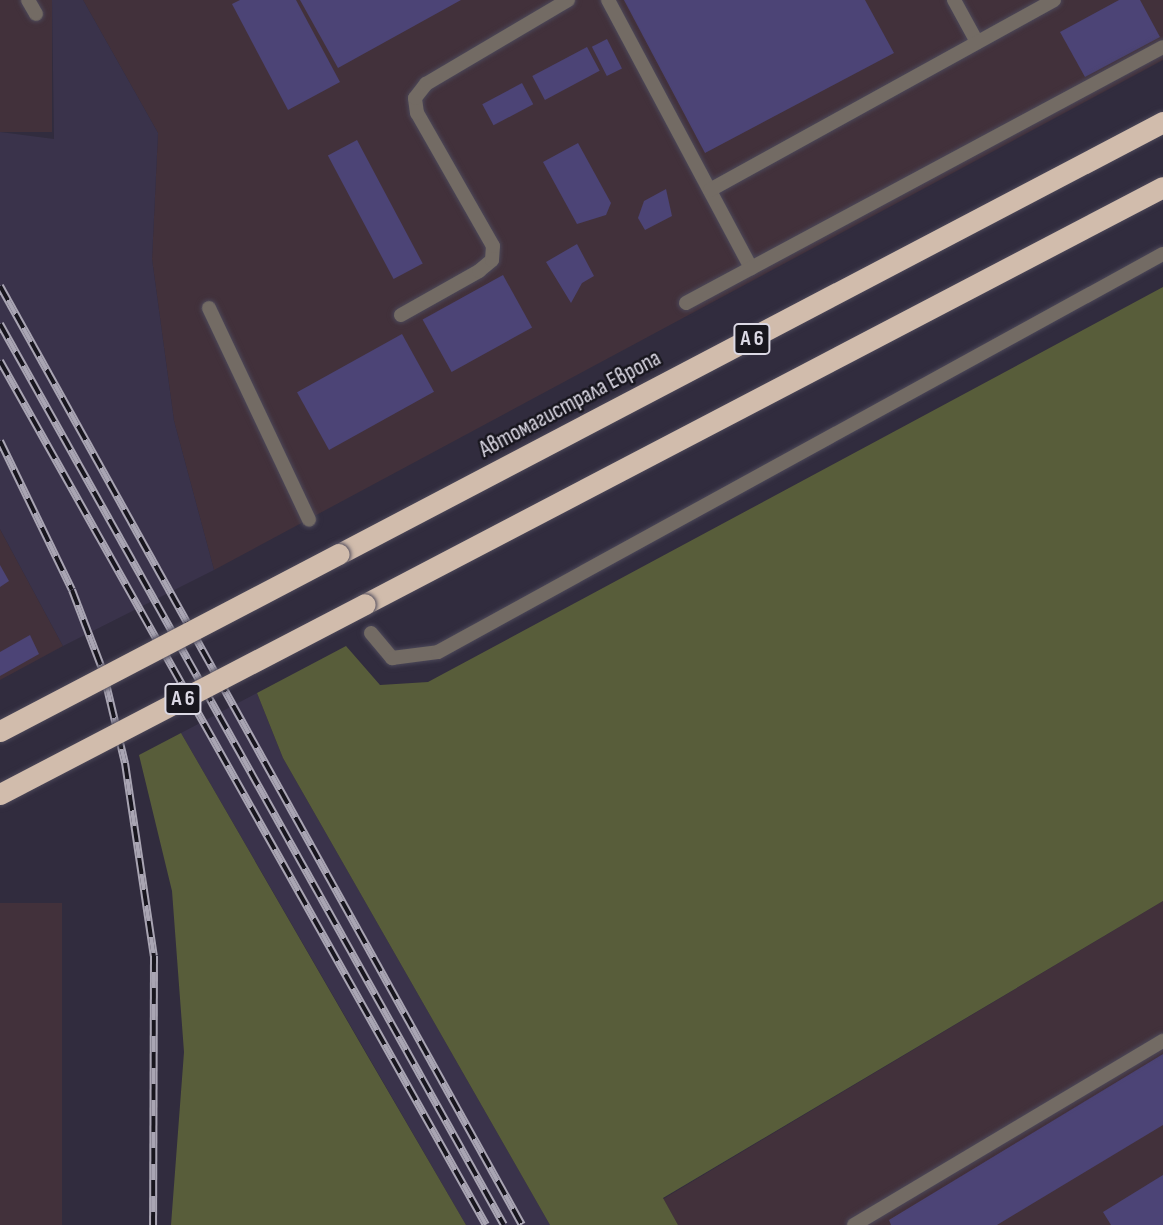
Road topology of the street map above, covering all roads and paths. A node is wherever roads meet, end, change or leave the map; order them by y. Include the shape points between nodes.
1 (28, 0) edge
2 (568, 0) edge
3 (608, 0) edge
4 (954, 0) edge
5 (1054, 0) edge
6 (36, 14) dead end
7 (977, 42) junction
8 (1163, 47) edge
9 (1163, 115) edge
10 (1163, 122) edge
11 (1088, 163) junction
12 (1163, 188) edge
13 (710, 190) junction
14 (1163, 254) edge
15 (751, 268) junction
16 (686, 303) dead end
17 (209, 308) dead end
18 (401, 315) dead end
19 (309, 520) dead end
20 (371, 634) dead end
21 (0, 732) edge
22 (0, 794) edge
23 (1163, 1041) edge
24 (854, 1225) edge

1 - 6 lane
2 - 18 lane via 426,83 415,98 417,113 493,246 492,260 479,271
3 - 13 lane
4 - 7 lane
5 - 7 lane
7 - 13 lane
8 - 15 lane
9 - 11 highway
10 - 11 highway, Автомагистрала Европа / A 6
11 - 21 highway, Автомагистрала Европа / A 6, bridge
12 - 22 highway, A 6, bridge
13 - 15 lane
14 - 20 lane via 438,652 391,658
15 - 16 lane
17 - 19 lane
23 - 24 lane

